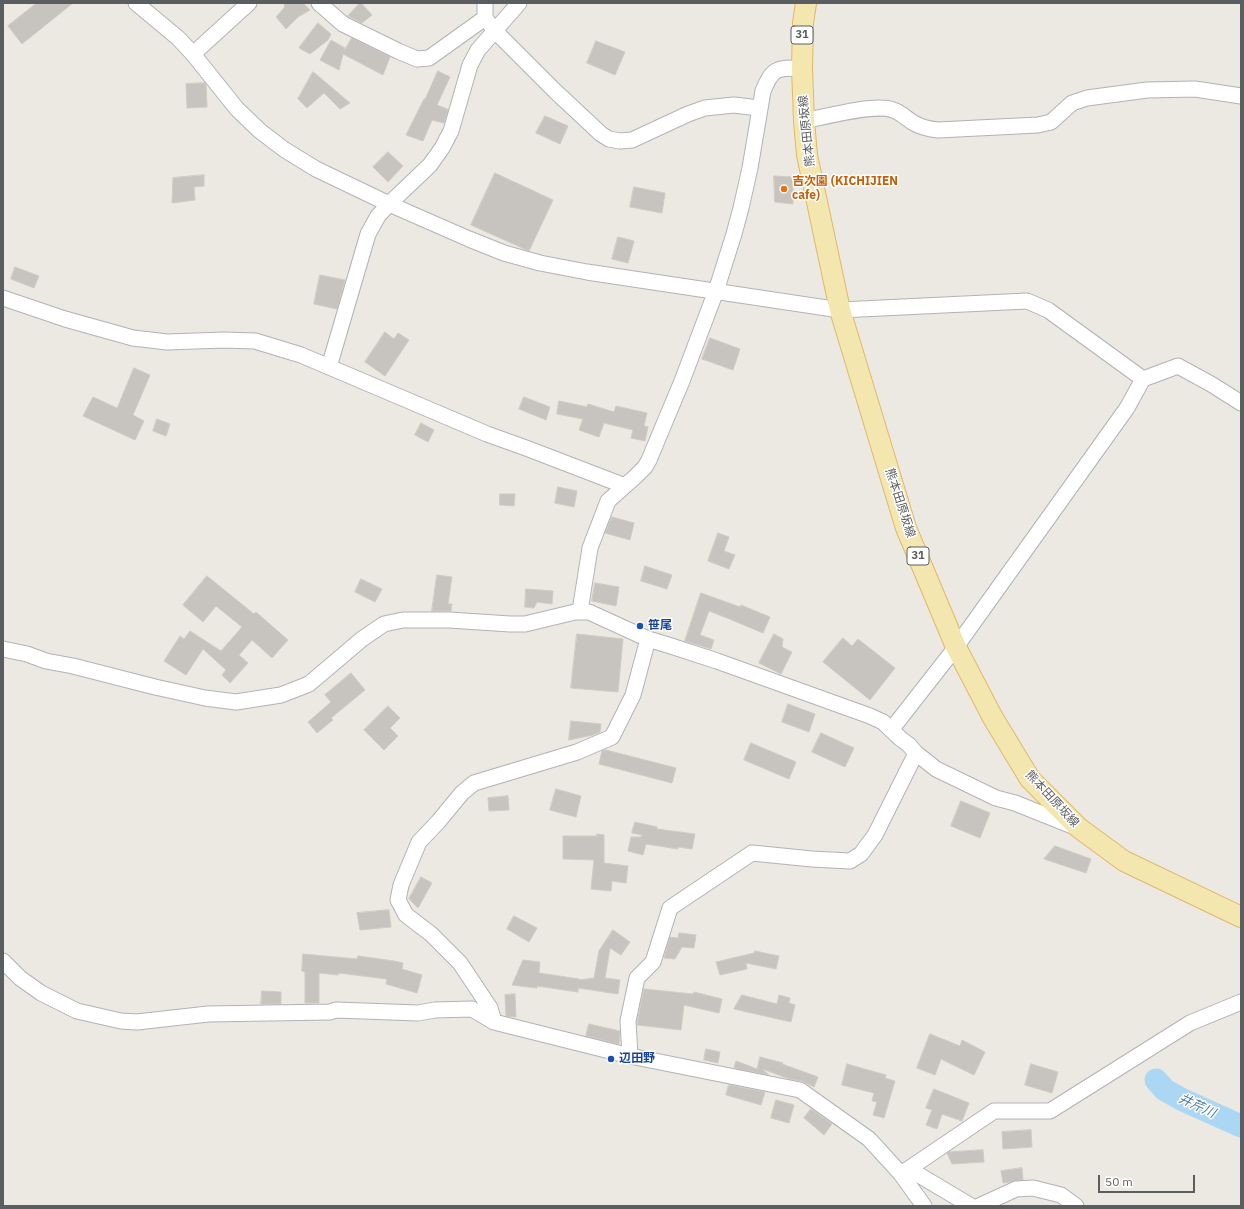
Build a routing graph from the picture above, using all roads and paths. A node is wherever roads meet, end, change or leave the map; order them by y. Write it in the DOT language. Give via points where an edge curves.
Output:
graph roads {
  1 [pos="136,3"];
  2 [pos="249,3"];
  3 [pos="254,3"];
  4 [pos="259,3"];
  5 [pos="319,3"];
  6 [pos="519,3"];
  7 [pos="806,3"];
  8 [pos="485,10"];
  9 [pos="495,31"];
  10 [pos="193,54"];
  11 [pos="802,68"];
  12 [pos="1241,96"];
  13 [pos="759,108"];
  14 [pos="804,122"];
  15 [pos="389,204"];
  16 [pos="716,291"];
  17 [pos="3,298"];
  18 [pos="840,310"];
  19 [pos="329,367"];
  20 [pos="1143,379"];
  21 [pos="1241,403"];
  22 [pos="625,486"];
  23 [pos="580,612"];
  24 [pos="648,639"];
  25 [pos="956,648"];
  26 [pos="3,649"];
  27 [pos="891,730"];
  28 [pos="916,754"];
  29 [pos="1079,828"];
  30 [pos="1241,917"];
  31 [pos="3,961"];
  32 [pos="1241,1002"];
  33 [pos="494,1022"];
  34 [pos="630,1056"];
  35 [pos="905,1172"];
  36 [pos="924,1206"];
  37 [pos="971,1206"];
  38 [pos="980,1206"];
  39 [pos="1076,1206"];
  1 -- 10 [label="street"];
  2 -- 10 [label="street"];
  3 -- 4 [label="street"];
  5 -- 8 [label="street" via="343,24 417,59 429,58"];
  6 -- 9 [label="street"];
  7 -- 11 [label="main road, 熊本田原坂線 / 31" via="802,24"];
  8 -- 9 [label="street"];
  9 -- 13 [label="street" via="600,134 609,139 632,140 705,108 734,105"];
  9 -- 15 [label="street" via="478,50 470,65 451,131 442,148 430,165"];
  10 -- 15 [label="street" via="237,109 260,131 316,169"];
  11 -- 13 [label="street" via="779,69 773,72 763,91"];
  11 -- 14 [label="main road, 熊本田原坂線 / 31"];
  12 -- 14 [label="street" via="1196,89 1148,90 1094,97 1072,103 1051,122 1038,125 938,130 913,123 893,110 882,108 854,110"];
  13 -- 16 [label="street" via="741,208"];
  14 -- 18 [label="main road, 熊本田原坂線 / 31" via="807,155"];
  15 -- 16 [label="street" via="469,240 540,263"];
  15 -- 19 [label="street" via="378,216 368,234"];
  16 -- 18 [label="street"];
  16 -- 22 [label="street" via="649,460"];
  17 -- 19 [label="street" via="133,338 167,342 255,342 301,355"];
  18 -- 20 [label="street" via="1027,301 1048,310"];
  18 -- 25 [label="main road, 熊本田原坂線 / 31" via="906,528"];
  19 -- 22 [label="street" via="487,434"];
  20 -- 21 [label="street" via="1178,366"];
  20 -- 25 [label="street" via="1126,408"];
  22 -- 23 [label="street" via="608,501 590,548"];
  23 -- 24 [label="street" via="588,612"];
  23 -- 26 [label="street" via="525,624 403,620 384,624 362,639 310,684 281,695 236,702 155,687"];
  24 -- 27 [label="street" via="870,716"];
  24 -- 33 [label="street" via="633,695 612,737 577,752 474,782 419,842 401,885 398,900 406,915 431,934 460,963 490,1008"];
  25 -- 27 [label="street"];
  25 -- 29 [label="main road, 熊本田原坂線 / 31" via="993,718 1030,779"];
  27 -- 28 [label="street"];
  28 -- 29 [label="street" via="936,769 996,798"];
  28 -- 34 [label="street" via="875,834 861,854 850,861 752,854 670,908 653,962 637,978 628,1021"];
  29 -- 30 [label="main road, 熊本田原坂線 / 31" via="1124,861"];
  31 -- 33 [label="street" via="20,978 41,993 77,1011 121,1021 137,1022 208,1014 336,1010 418,1013 472,1009"];
  32 -- 35 [label="street" via="1190,1023 1050,1111 994,1111"];
  33 -- 34 [label="street"];
  34 -- 35 [label="street" via="800,1090 869,1139"];
  35 -- 36 [label="street"];
  35 -- 37 [label="street"];
  38 -- 39 [label="street" via="1016,1189 1033,1188 1061,1195"];
}
